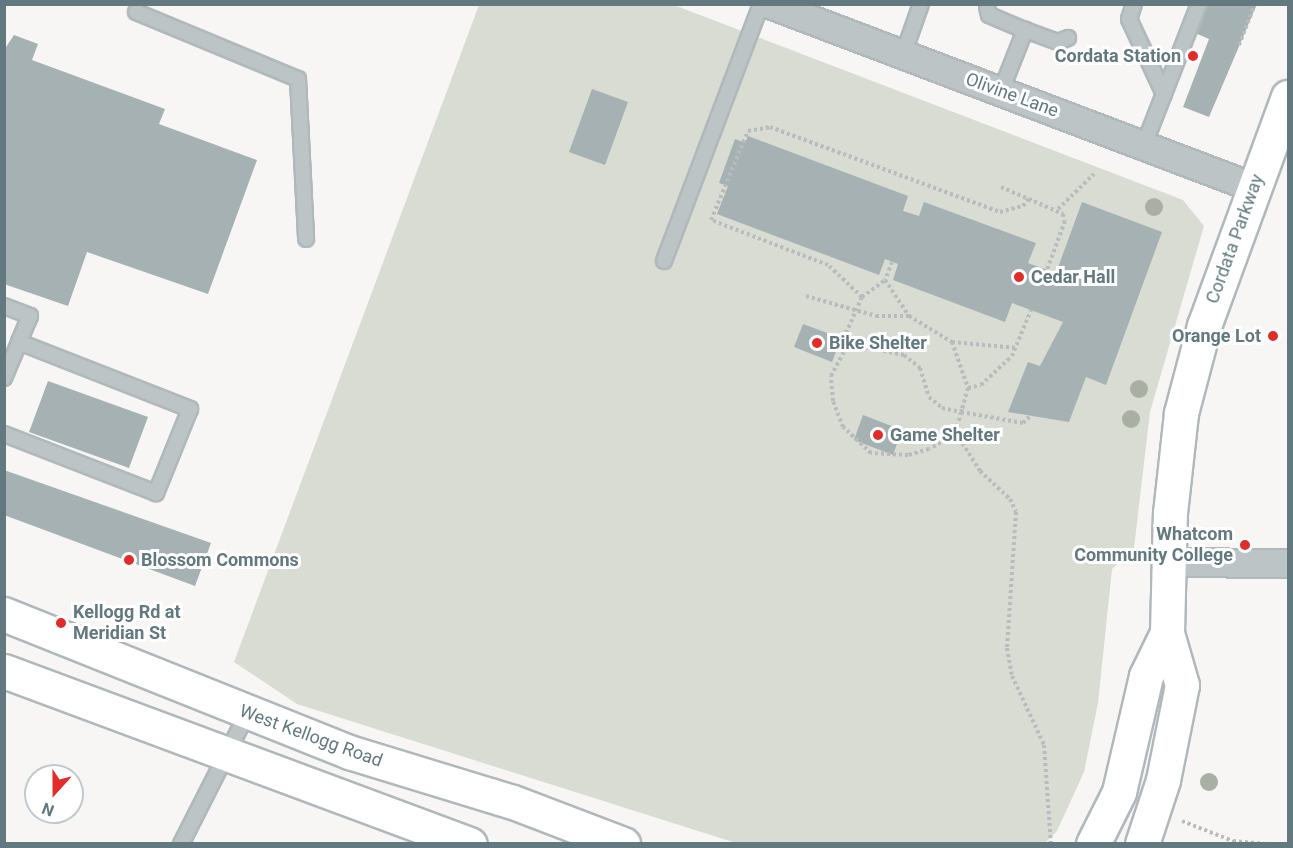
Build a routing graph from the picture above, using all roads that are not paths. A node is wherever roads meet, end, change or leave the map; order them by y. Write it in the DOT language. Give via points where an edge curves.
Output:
graph roads {
  1 [pos="761,4"];
  2 [pos="770,4"];
  3 [pos="921,4"];
  4 [pos="1134,4"];
  5 [pos="1199,4"];
  6 [pos="987,7"];
  7 [pos="136,12"];
  8 [pos="1025,30"];
  9 [pos="1068,38"];
  10 [pos="903,55"];
  11 [pos="1001,91"];
  12 [pos="1164,94"];
  13 [pos="1288,98"];
  14 [pos="1144,145"];
  15 [pos="1253,187"];
  16 [pos="306,239"];
  17 [pos="664,261"];
  18 [pos="4,306"];
  19 [pos="20,342"];
  20 [pos="4,378"];
  21 [pos="4,434"];
  22 [pos="1169,562"];
  23 [pos="1288,563"];
  24 [pos="4,614"];
  25 [pos="1167,633"];
  26 [pos="4,671"];
  27 [pos="246,714"];
  28 [pos="230,753"];
  29 [pos="181,843"];
  30 [pos="470,843"];
  31 [pos="623,843"];
  32 [pos="1094,843"];
  33 [pos="1142,843"];
  1 -- 17 [label="lane"];
  2 -- 10 [label="street, Olivine Lane"];
  3 -- 10 [label="lane"];
  4 -- 12 [label="lane" via="1129,19"];
  5 -- 12 [label="lane"];
  6 -- 8 [label="lane" via="989,15"];
  7 -- 16 [label="lane" via="298,79"];
  8 -- 9 [label="lane" via="1058,42"];
  8 -- 11 [label="lane"];
  10 -- 11 [label="street, Olivine Lane"];
  11 -- 14 [label="street, Olivine Lane"];
  12 -- 14 [label="lane"];
  13 -- 15 [label="street, Cordata Parkway"];
  14 -- 15 [label="street, Olivine Lane"];
  15 -- 22 [label="street, Cordata Parkway" via="1204,326 1181,413"];
  18 -- 19 [label="lane" via="30,316"];
  19 -- 20 [label="lane"];
  19 -- 21 [label="lane" via="190,410 156,493"];
  22 -- 23 [label="street"];
  22 -- 25 [label="street, Cordata Parkway"];
  24 -- 27 [label="street, West Kellogg Road"];
  25 -- 32 [label="street, Cordata Parkway" via="1146,676 1119,792"];
  25 -- 33 [label="street, Cordata Parkway" via="1182,685 1163,780"];
  26 -- 28 [label="street"];
  27 -- 28 [label="lane"];
  27 -- 31 [label="street, West Kellogg Road"];
  28 -- 29 [label="lane"];
  28 -- 30 [label="street"];
}
